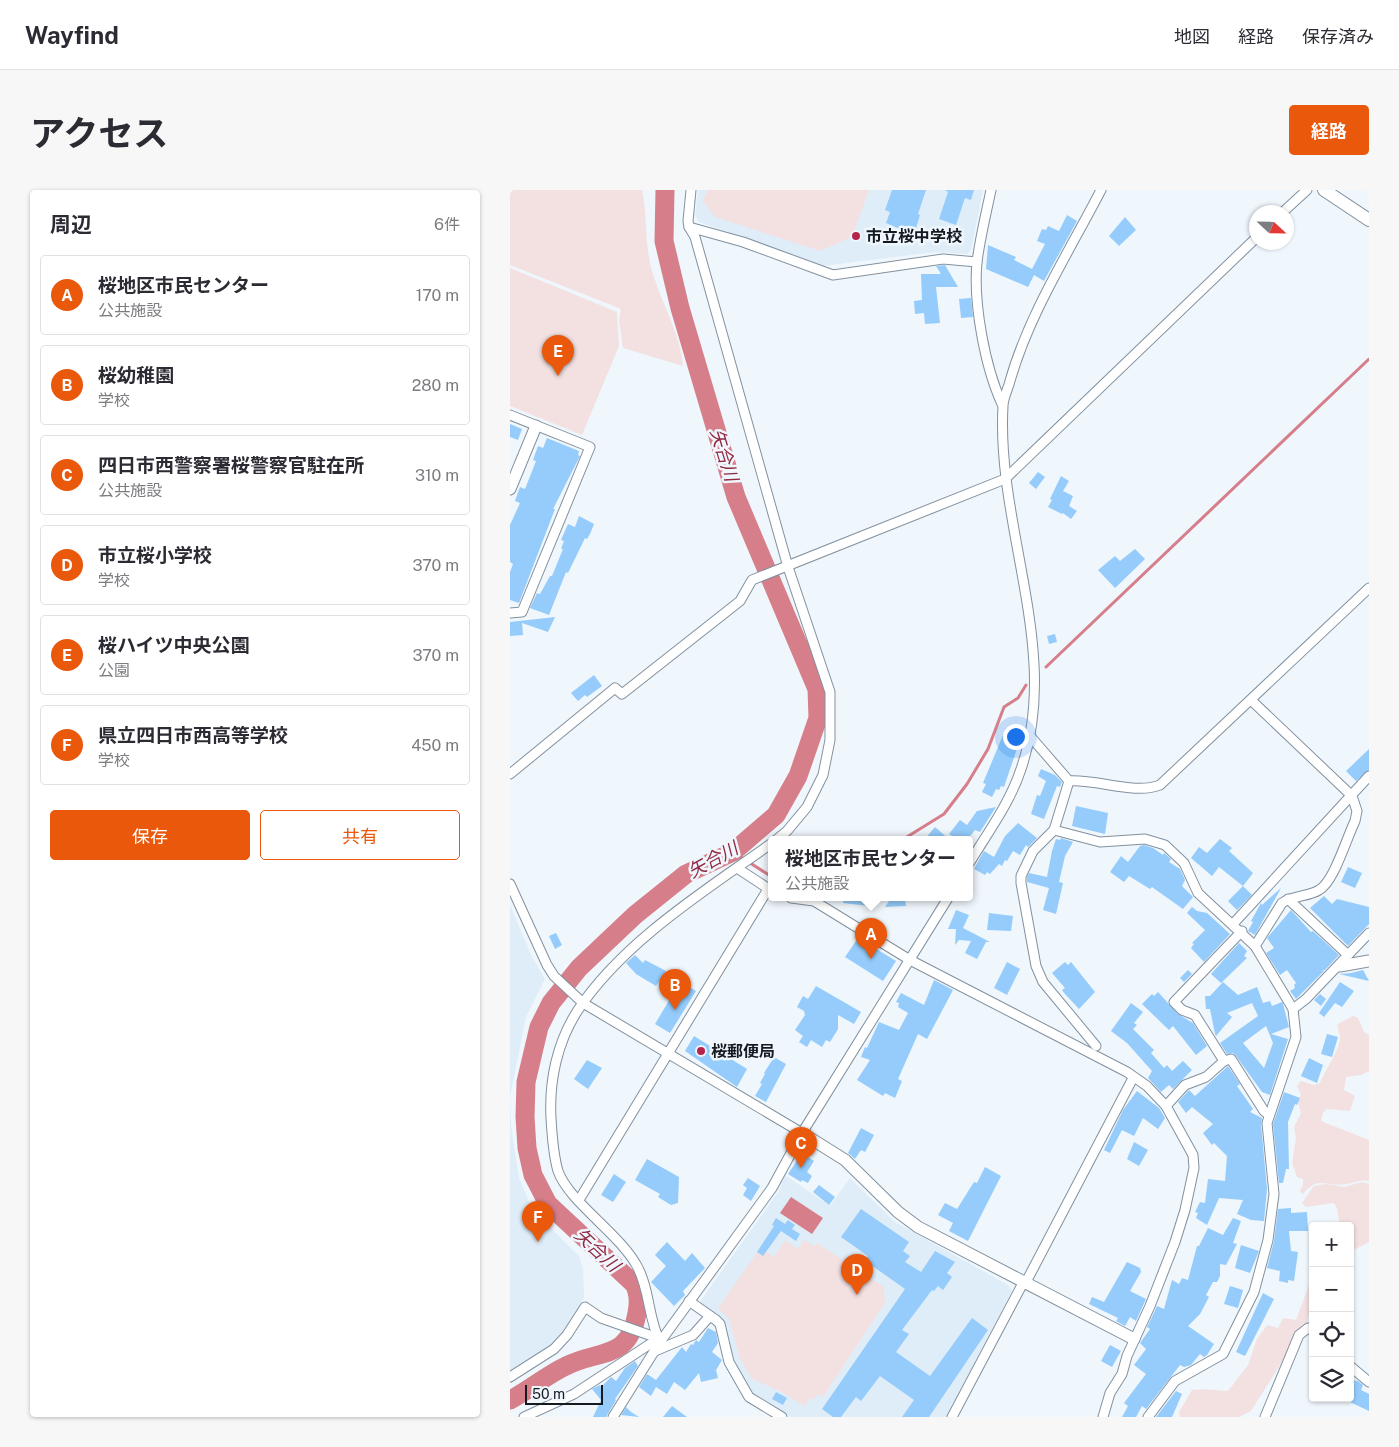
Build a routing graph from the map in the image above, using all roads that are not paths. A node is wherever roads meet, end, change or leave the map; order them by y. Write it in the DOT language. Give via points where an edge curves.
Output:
graph roads {
  1 [pos="691,190"];
  2 [pos="991,190"];
  3 [pos="1101,190"];
  4 [pos="1307,190"];
  5 [pos="1333,192"];
  6 [pos="1291,205"];
  7 [pos="1369,220"];
  8 [pos="688,227"];
  9 [pos="1249,245"];
  10 [pos="977,262"];
  11 [pos="1002,404"];
  12 [pos="510,416"];
  13 [pos="536,426"];
  14 [pos="1005,479"];
  15 [pos="510,489"];
  16 [pos="785,568"];
  17 [pos="1369,588"];
  18 [pos="510,613"];
  19 [pos="1251,700"];
  20 [pos="1030,736"];
  21 [pos="510,774"];
  22 [pos="1369,776"];
  23 [pos="1069,782"];
  24 [pos="1352,796"];
  25 [pos="1054,830"];
  26 [pos="780,836"];
  27 [pos="768,846"];
  28 [pos="973,857"];
  29 [pos="739,867"];
  30 [pos="510,884"];
  31 [pos="768,889"];
  32 [pos="768,893"];
  33 [pos="1288,899"];
  34 [pos="814,901"];
  35 [pos="946,901"];
  36 [pos="1233,924"];
  37 [pos="1242,931"];
  38 [pos="1369,933"];
  39 [pos="1255,946"];
  40 [pos="1348,955"];
  41 [pos="910,960"];
  42 [pos="1369,961"];
  43 [pos="1340,966"];
  44 [pos="584,1003"];
  45 [pos="1293,1009"];
  46 [pos="1096,1046"];
  47 [pos="667,1054"];
  48 [pos="1224,1061"];
  49 [pos="1133,1078"];
  50 [pos="1166,1106"];
  51 [pos="1270,1115"];
  52 [pos="802,1133"];
  53 [pos="579,1200"];
  54 [pos="1024,1283"];
  55 [pos="688,1301"];
  56 [pos="710,1316"];
  57 [pos="1309,1329"];
  58 [pos="1134,1339"];
  59 [pos="660,1342"];
  60 [pos="654,1351"];
  61 [pos="1354,1369"];
  62 [pos="510,1377"];
  63 [pos="1369,1382"];
  64 [pos="524,1417"];
  65 [pos="613,1417"];
  66 [pos="782,1417"];
  67 [pos="952,1417"];
  68 [pos="1103,1417"];
  69 [pos="1148,1417"];
  70 [pos="1265,1417"];
  1 -- 8 [label="street"];
  2 -- 10 [label="street"];
  3 -- 11 [label="street" via="1022,341"];
  4 -- 6 [label="street"];
  5 -- 7 [label="main road"];
  8 -- 10 [label="street" via="743,242 833,275 943,259"];
  8 -- 16 [label="street" via="695,237"];
  9 -- 14 [label="street"];
  10 -- 11 [label="street" via="980,319"];
  11 -- 14 [label="street"];
  12 -- 13 [label="street"];
  13 -- 15 [label="street"];
  13 -- 18 [label="street" via="590,447 522,612"];
  14 -- 16 [label="street"];
  14 -- 20 [label="street" via="1034,653 1035,685"];
  16 -- 21 [label="street" via="752,580 740,601 622,694 616,688"];
  16 -- 26 [label="street" via="830,692 831,726 828,757 815,793 798,819"];
  17 -- 19 [label="street"];
  19 -- 23 [label="street" via="1160,785 1142,788 1081,780"];
  19 -- 24 [label="street"];
  20 -- 23 [label="street"];
  20 -- 28 [label="street" via="1014,788"];
  22 -- 24 [label="street"];
  23 -- 25 [label="street"];
  24 -- 33 [label="street" via="1357,811 1326,886 1314,893"];
  24 -- 36 [label="street"];
  25 -- 36 [label="street" via="1100,842 1138,839 1158,842 1179,856 1198,893"];
  25 -- 46 [label="street" via="1033,851 1021,876 1036,966 1042,982"];
  27 -- 29 [label="street"];
  29 -- 31 [label="street"];
  29 -- 44 [label="street" via="635,947"];
  30 -- 44 [label="street" via="554,976"];
  32 -- 47 [label="street"];
  33 -- 39 [label="street" via="1279,906"];
  33 -- 40 [label="street"];
  34 -- 41 [label="street"];
  35 -- 41 [label="street"];
  36 -- 37 [label="street"];
  37 -- 39 [label="street"];
  37 -- 48 [label="street" via="1174,1002 1182,1010 1195,1015"];
  38 -- 40 [label="street"];
  39 -- 45 [label="street"];
  40 -- 43 [label="street"];
  41 -- 49 [label="street"];
  41 -- 52 [label="street"];
  42 -- 43 [label="street"];
  43 -- 45 [label="street"];
  44 -- 47 [label="street"];
  44 -- 53 [label="street" via="560,1052 550,1099 558,1170 566,1187"];
  45 -- 51 [label="street" via="1296,1037"];
  47 -- 52 [label="street"];
  47 -- 53 [label="street"];
  48 -- 50 [label="street" via="1206,1077 1185,1084"];
  48 -- 51 [label="street" via="1231,1058"];
  49 -- 50 [label="street" via="1147,1086"];
  49 -- 54 [label="street"];
  50 -- 58 [label="street" via="1193,1155 1194,1168 1175,1242"];
  51 -- 69 [label="street" via="1267,1123 1274,1194 1272,1218 1254,1292 1224,1354 1175,1381"];
  52 -- 54 [label="street" via="845,1160 918,1227"];
  52 -- 55 [label="street" via="772,1188"];
  53 -- 59 [label="street" via="620,1241 637,1266 648,1291 654,1331"];
  54 -- 58 [label="street"];
  54 -- 67 [label="street"];
  55 -- 56 [label="street"];
  55 -- 59 [label="street"];
  56 -- 60 [label="street" via="693,1335"];
  56 -- 66 [label="street" via="720,1324 729,1362 749,1396"];
  57 -- 70 [label="street" via="1299,1335"];
  58 -- 68 [label="street"];
  59 -- 60 [label="street"];
  59 -- 62 [label="street" via="652,1336 601,1318 585,1306 554,1349"];
  59 -- 64 [label="street" via="644,1348 567,1397"];
  60 -- 65 [label="street"];
  61 -- 63 [label="street"];
}
